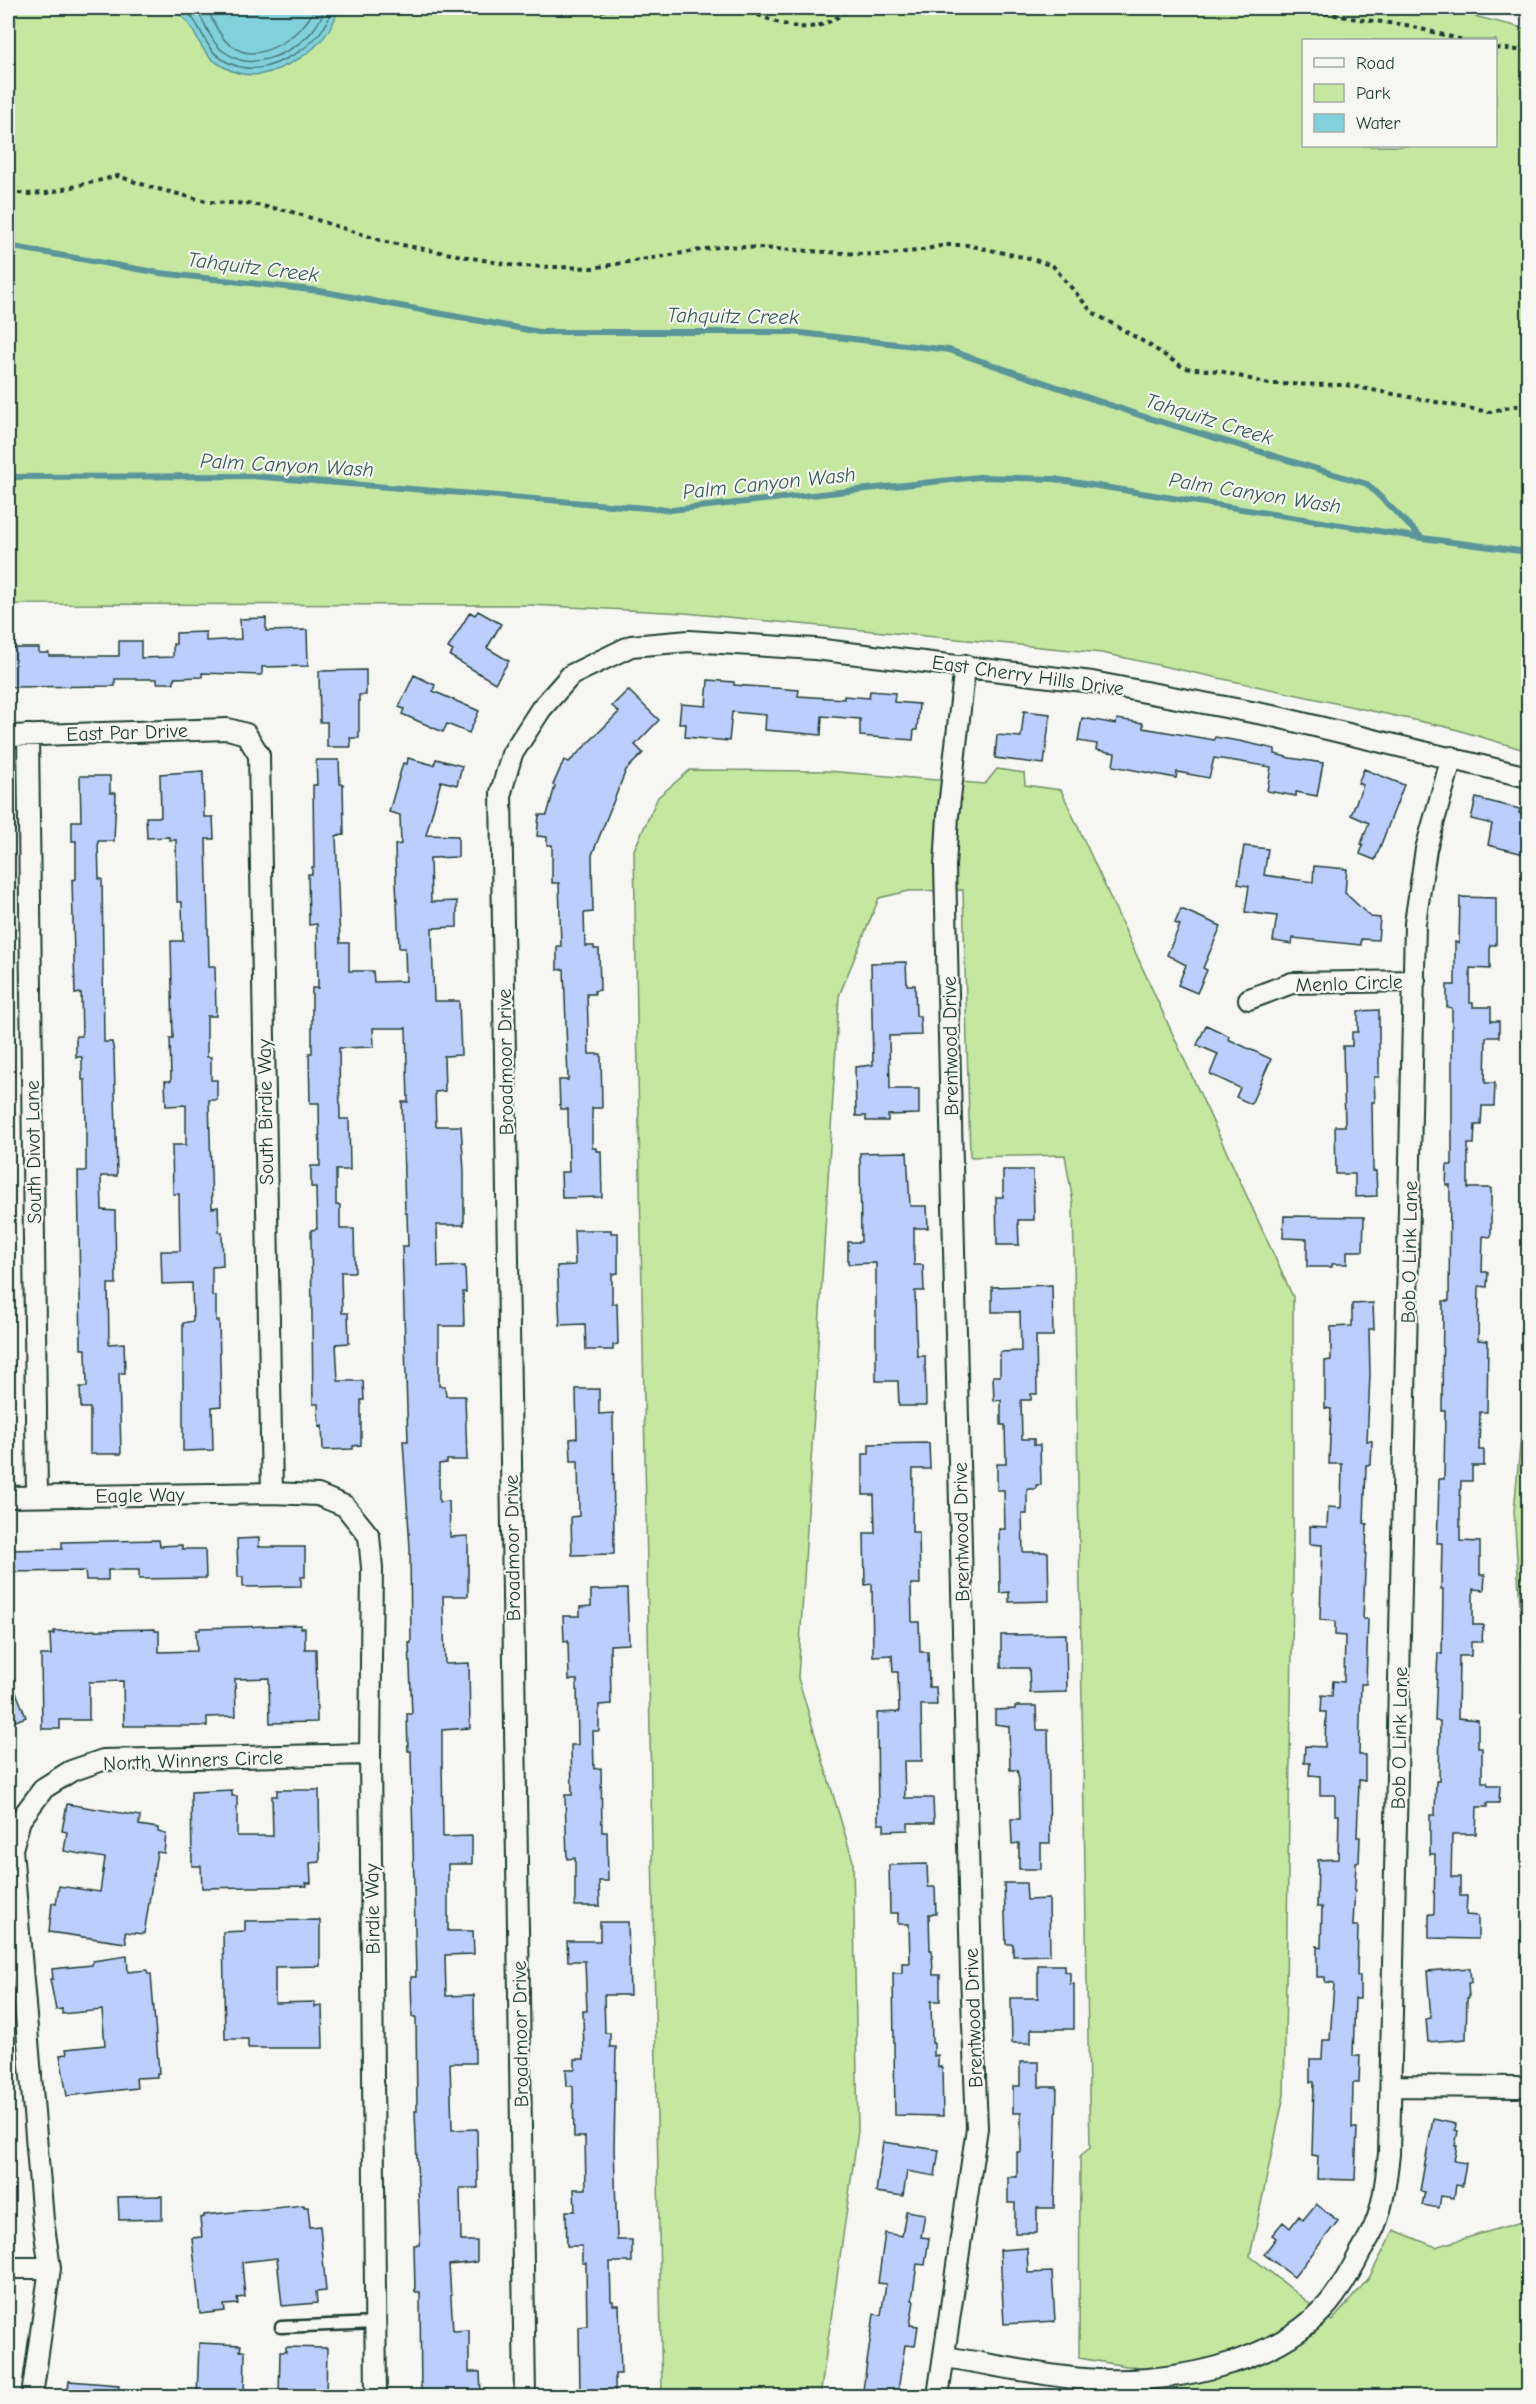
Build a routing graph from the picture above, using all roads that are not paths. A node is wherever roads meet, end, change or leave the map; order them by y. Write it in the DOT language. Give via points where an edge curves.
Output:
graph roads {
  1 [pos="965,665"];
  2 [pos="541,709"];
  3 [pos="246,734"];
  4 [pos="28,735"];
  5 [pos="8,736"];
  6 [pos="1452,757"];
  7 [pos="1528,777"];
  8 [pos="1415,981"];
  9 [pos="1249,999"];
  10 [pos="272,1493"];
  11 [pos="37,1496"];
  12 [pos="8,1497"];
  13 [pos="370,1754"];
  14 [pos="1391,2086"];
  15 [pos="1518,2087"];
  16 [pos="8,2268"];
  17 [pos="50,2268"];
  18 [pos="376,2323"];
  19 [pos="281,2326"];
  20 [pos="945,2357"];
  21 [pos="32,2397"];
  22 [pos="376,2397"];
  23 [pos="525,2397"];
  24 [pos="938,2397"];
  1 -- 2 [label="street, East Cherry Hills Drive" via="689,641 630,646 572,675"];
  1 -- 6 [label="street, East Cherry Hills Drive" via="1092,682 1273,716"];
  1 -- 20 [label="street, Brentwood Drive" via="945,866 977,2128"];
  2 -- 23 [label="street, Broadmoor Drive" via="512,754 501,792"];
  3 -- 4 [label="street, East Par Drive" via="228,729"];
  3 -- 10 [label="street, South Birdie Way" via="259,754"];
  4 -- 5 [label="street, East Par Drive"];
  4 -- 11 [label="street, South Divot Lane"];
  6 -- 7 [label="street, East Cherry Hills Drive"];
  6 -- 8 [label="street, Bob O Link Lane" via="1426,849 1415,923"];
  8 -- 9 [label="street, Menlo Circle" via="1292,983"];
  8 -- 14 [label="street, Bob O Link Lane"];
  10 -- 11 [label="street, Eagle Way"];
  10 -- 13 [label="street, Birdie Way" via="318,1495 345,1506 369,1536"];
  11 -- 12 [label="street, Eagle Way"];
  13 -- 17 [label="street, North Winners Circle" via="103,1760 71,1771 44,1788 20,1820 12,1850"];
  13 -- 18 [label="street, Birdie Way"];
  14 -- 15 [label="street"];
  14 -- 20 [label="street, Bob O Link Lane" via="1385,2190 1375,2226 1341,2287 1304,2326 1269,2347 1228,2364 1190,2375 1145,2380 1084,2379"];
  16 -- 17 [label="street"];
  17 -- 21 [label="street, North Winners Circle"];
  18 -- 19 [label="lane"];
  18 -- 22 [label="street, Birdie Way"];
  20 -- 24 [label="street, Brentwood Drive"];
}
